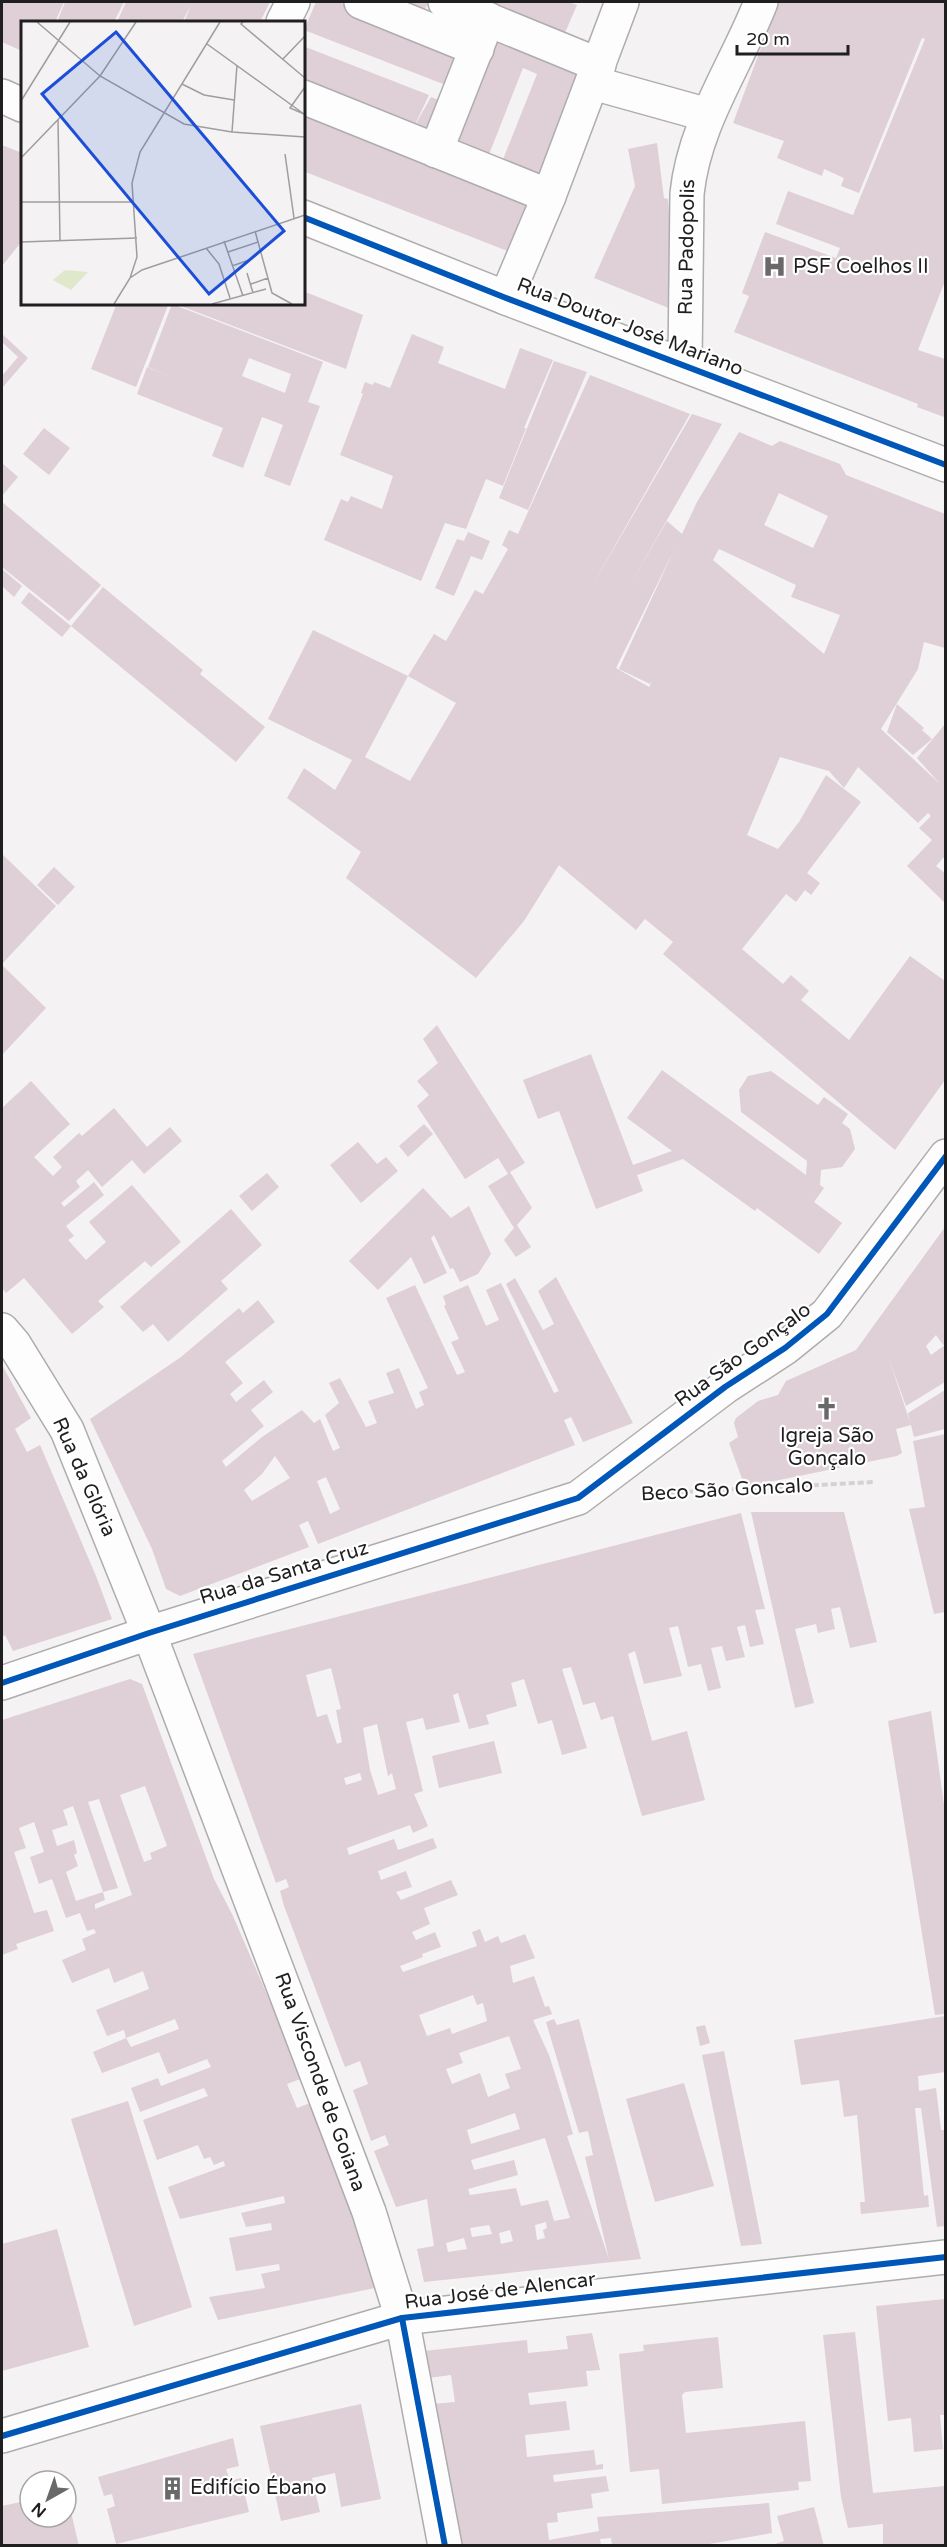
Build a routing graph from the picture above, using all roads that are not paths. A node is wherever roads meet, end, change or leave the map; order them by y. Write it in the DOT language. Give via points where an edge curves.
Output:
graph roads {
  1 [pos="293,2"];
  2 [pos="361,2"];
  3 [pos="445,2"];
  4 [pos="622,2"];
  5 [pos="753,4"];
  6 [pos="430,15"];
  7 [pos="284,21"];
  8 [pos="483,34"];
  9 [pos="596,74"];
  10 [pos="2,96"];
  11 [pos="304,97"];
  12 [pos="21,105"];
  13 [pos="708,115"];
  14 [pos="436,151"];
  15 [pos="549,196"];
  16 [pos="304,217"];
  17 [pos="506,298"];
  18 [pos="685,364"];
  19 [pos="945,465"];
  20 [pos="944,1162"];
  21 [pos="2,1330"];
  22 [pos="578,1498"];
  23 [pos="149,1633"];
  24 [pos="2,1683"];
  25 [pos="945,2257"];
  26 [pos="402,2318"];
  27 [pos="2,2436"];
  28 [pos="445,2546"];
  1 -- 7 [label="street"];
  2 -- 6 [label="street"];
  3 -- 8 [label="street"];
  4 -- 9 [label="street"];
  5 -- 13 [label="street, Rua Padopolis"];
  6 -- 8 [label="street"];
  8 -- 9 [label="street"];
  8 -- 14 [label="street"];
  9 -- 13 [label="street"];
  9 -- 15 [label="street"];
  10 -- 12 [label="street"];
  11 -- 14 [label="street"];
  13 -- 18 [label="street, Rua Padopolis" via="689,166"];
  14 -- 15 [label="street"];
  15 -- 17 [label="street"];
  16 -- 17 [label="street, Rua Doutor José Mariano"];
  17 -- 18 [label="street, Rua Doutor José Mariano"];
  18 -- 19 [label="street, Rua Doutor José Mariano"];
  20 -- 22 [label="street, Rua São Gonçalo" via="827,1314"];
  21 -- 23 [label="street, Rua da Glória" via="67,1430"];
  22 -- 23 [label="street, Rua da Santa Cruz"];
  23 -- 24 [label="street, Rua da Santa Cruz"];
  23 -- 26 [label="street, Rua Visconde de Goiana" via="369,2212"];
  25 -- 26 [label="street, Rua José de Alencar"];
  26 -- 27 [label="street, Rua José de Alencar"];
  26 -- 28 [label="street, Rua Visconde de Goiana"];
}
